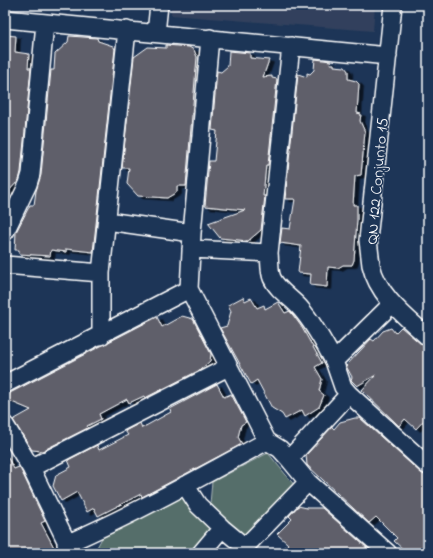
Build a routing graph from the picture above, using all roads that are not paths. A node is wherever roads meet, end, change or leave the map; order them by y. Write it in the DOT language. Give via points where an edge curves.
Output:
graph roads {
  1 [pos="159,5"];
  2 [pos="393,5"];
  3 [pos="5,18"];
  4 [pos="45,23"];
  5 [pos="127,30"];
  6 [pos="156,33"];
  7 [pos="210,38"];
  8 [pos="291,46"];
  9 [pos="388,56"];
  10 [pos="11,206"];
  11 [pos="107,221"];
  12 [pos="5,232"];
  13 [pos="191,241"];
  14 [pos="269,253"];
  15 [pos="5,265"];
  16 [pos="101,273"];
  17 [pos="189,289"];
  18 [pos="392,304"];
  19 [pos="101,336"];
  20 [pos="428,337"];
  21 [pos="334,361"];
  22 [pos="228,367"];
  23 [pos="5,384"];
  24 [pos="349,394"];
  25 [pos="5,425"];
  26 [pos="267,441"];
  27 [pos="289,459"];
  28 [pos="428,466"];
  29 [pos="31,468"];
  30 [pos="308,482"];
  31 [pos="185,485"];
  32 [pos="222,528"];
  33 [pos="69,548"];
  34 [pos="248,550"];
  35 [pos="201,553"];
  36 [pos="388,553"];
  1 -- 6 [label="street"];
  2 -- 9 [label="street, QN 122 Conjunto 15"];
  3 -- 4 [label="street"];
  4 -- 5 [label="street"];
  4 -- 10 [label="street" via="31,174 28,184"];
  5 -- 6 [label="street"];
  5 -- 11 [label="street"];
  6 -- 7 [label="street"];
  7 -- 8 [label="street"];
  7 -- 13 [label="street"];
  8 -- 9 [label="street"];
  8 -- 14 [label="street"];
  9 -- 18 [label="street, QN 122 Conjunto 15" via="368,240 372,266 380,286"];
  10 -- 12 [label="street"];
  11 -- 13 [label="street"];
  11 -- 16 [label="street"];
  13 -- 14 [label="street"];
  13 -- 17 [label="street"];
  14 -- 21 [label="street" via="272,277 310,320"];
  15 -- 16 [label="street"];
  16 -- 19 [label="street"];
  17 -- 19 [label="street"];
  17 -- 22 [label="street"];
  18 -- 20 [label="street, QN 122 Conjunto 15"];
  18 -- 21 [label="street"];
  19 -- 23 [label="street"];
  21 -- 24 [label="street" via="343,387"];
  22 -- 26 [label="street"];
  22 -- 29 [label="street"];
  24 -- 27 [label="street"];
  24 -- 28 [label="street"];
  25 -- 29 [label="street"];
  26 -- 27 [label="street" via="280,449"];
  26 -- 31 [label="street"];
  27 -- 30 [label="street"];
  29 -- 33 [label="street"];
  30 -- 34 [label="street"];
  30 -- 36 [label="street"];
  31 -- 32 [label="street" via="198,506"];
  31 -- 33 [label="street" via="96,531"];
  32 -- 34 [label="street"];
  32 -- 35 [label="street"];
}
